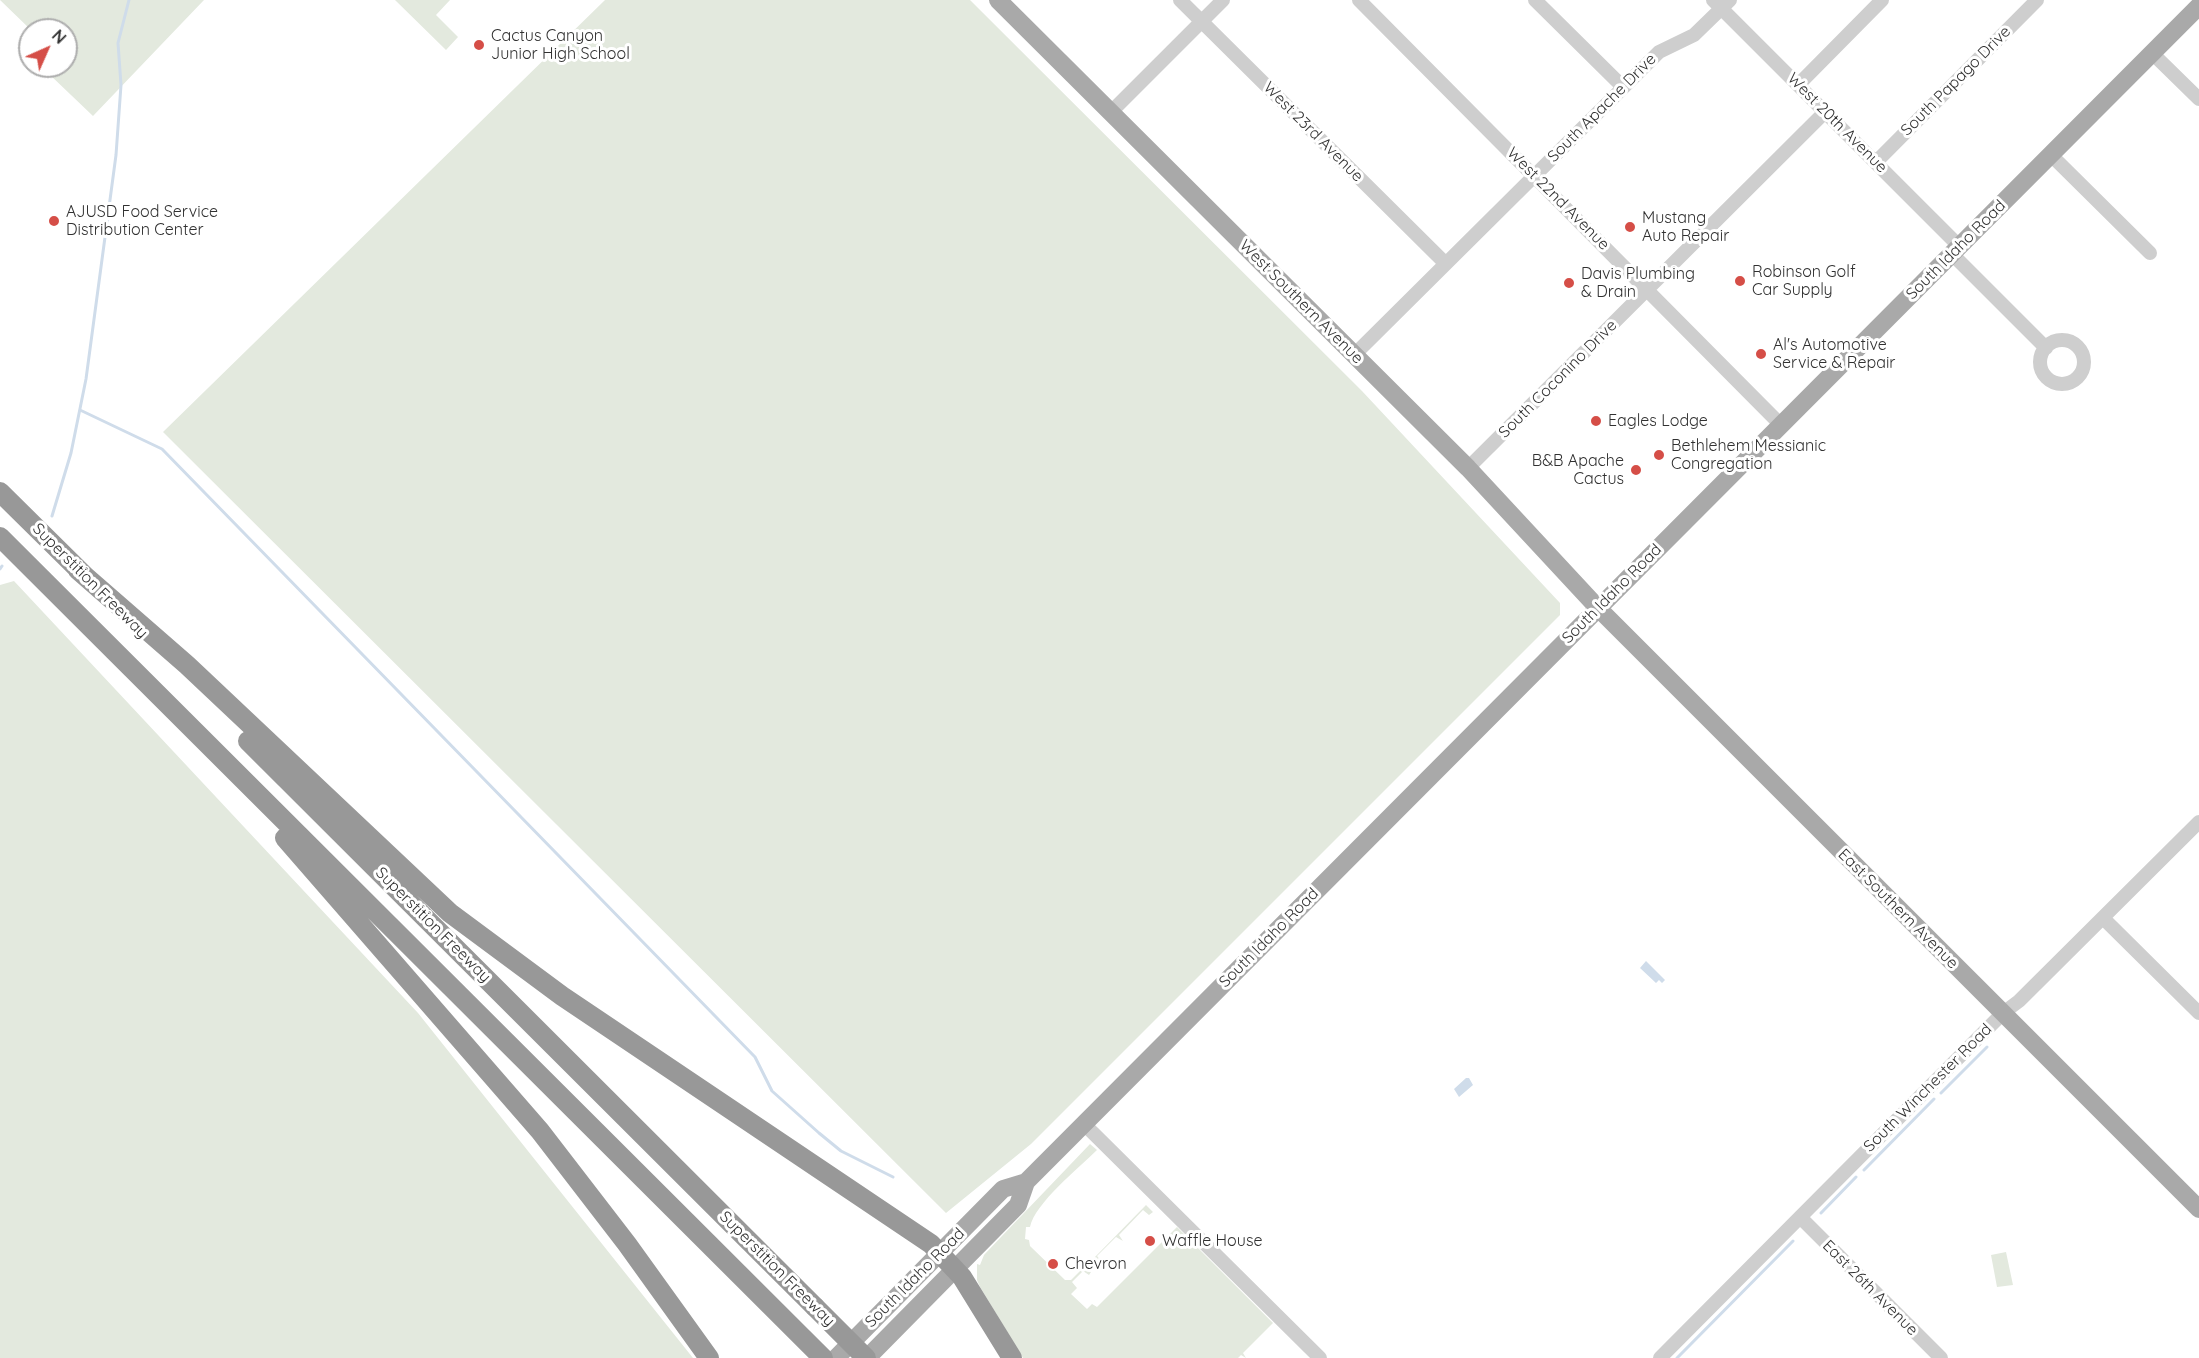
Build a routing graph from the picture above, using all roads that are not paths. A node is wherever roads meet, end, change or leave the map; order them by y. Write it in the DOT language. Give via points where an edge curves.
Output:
graph roads {
  1 [pos="998,0"];
  2 [pos="1180,0"];
  3 [pos="1223,0"];
  4 [pos="1359,0"];
  5 [pos="1535,0"];
  6 [pos="1882,0"];
  7 [pos="2037,0"];
  8 [pos="1722,3"];
  9 [pos="2199,6"];
  10 [pos="1202,21"];
  11 [pos="2152,53"];
  12 [pos="1798,85"];
  13 [pos="1623,87"];
  14 [pos="2199,99"];
  15 [pos="1111,112"];
  16 [pos="1825,112"];
  17 [pos="2051,155"];
  18 [pos="1876,162"];
  19 [pos="1534,175"];
  20 [pos="1956,251"];
  21 [pos="2150,253"];
  22 [pos="1445,263"];
  23 [pos="1648,289"];
  24 [pos="2046,348"];
  25 [pos="1354,355"];
  26 [pos="1781,425"];
  27 [pos="1468,468"];
  28 [pos="0,492"];
  29 [pos="1,538"];
  30 [pos="78,570"];
  31 [pos="1598,608"];
  32 [pos="194,731"];
  33 [pos="2197,828"];
  34 [pos="2103,918"];
  35 [pos="2003,1013"];
  36 [pos="2199,1013"];
  37 [pos="1084,1124"];
  38 [pos="1026,1182"];
  39 [pos="2199,1209"];
  40 [pos="1800,1217"];
  41 [pos="941,1252"];
  42 [pos="956,1269"];
  43 [pos="709,1358"];
  44 [pos="823,1358"];
  45 [pos="836,1358"];
  46 [pos="866,1358"];
  47 [pos="1012,1358"];
  48 [pos="1320,1358"];
  49 [pos="1660,1358"];
  50 [pos="1941,1358"];
  1 -- 15 [label="main road, West Southern Avenue"];
  2 -- 10 [label="street, West 23rd Avenue"];
  3 -- 10 [label="street"];
  4 -- 19 [label="street, West 22nd Avenue"];
  5 -- 13 [label="street"];
  6 -- 12 [label="street"];
  7 -- 18 [label="street, South Papago Drive"];
  8 -- 12 [label="street, West 20th Avenue"];
  8 -- 13 [label="street, South Apache Drive" via="1694,35 1659,52"];
  9 -- 11 [label="main road, South Idaho Road"];
  10 -- 15 [label="street"];
  10 -- 22 [label="street, West 23rd Avenue"];
  11 -- 14 [label="street"];
  11 -- 17 [label="main road, South Idaho Road"];
  12 -- 16 [label="street, West 20th Avenue"];
  13 -- 19 [label="street, South Apache Drive"];
  15 -- 25 [label="main road, West Southern Avenue"];
  16 -- 18 [label="street, West 20th Avenue"];
  16 -- 23 [label="street, South Coconino Drive"];
  17 -- 20 [label="main road, South Idaho Road"];
  17 -- 21 [label="street"];
  18 -- 20 [label="street, West 20th Avenue"];
  19 -- 22 [label="street, South Apache Drive"];
  19 -- 23 [label="street, West 22nd Avenue"];
  20 -- 24 [label="street, West 20th Avenue"];
  20 -- 26 [label="main road, South Idaho Road"];
  22 -- 25 [label="street, South Apache Drive"];
  23 -- 26 [label="street, West 22nd Avenue"];
  23 -- 27 [label="street, South Coconino Drive"];
  25 -- 27 [label="main road, West Southern Avenue"];
  26 -- 31 [label="main road, South Idaho Road"];
  27 -- 31 [label="main road, West Southern Avenue"];
  28 -- 30 [label="highway, Superstition Freeway"];
  29 -- 32 [label="highway, Superstition Freeway"];
  30 -- 41 [label="highway" via="187,665 460,921 562,996"];
  30 -- 46 [label="highway, Superstition Freeway, bridge"];
  31 -- 35 [label="main road, East Southern Avenue"];
  31 -- 37 [label="main road, South Idaho Road"];
  32 -- 43 [label="highway" via="540,1131"];
  32 -- 44 [label="highway, Superstition Freeway"];
  33 -- 34 [label="street, South Winchester Road"];
  34 -- 35 [label="street, South Winchester Road"];
  34 -- 36 [label="street"];
  35 -- 39 [label="main road, East Southern Avenue"];
  35 -- 40 [label="street, South Winchester Road"];
  37 -- 38 [label="main road, South Idaho Road"];
  37 -- 48 [label="street"];
  38 -- 41 [label="main road, South Idaho Road" via="1003,1189"];
  38 -- 42 [label="main road, South Idaho Road" via="1018,1205"];
  40 -- 49 [label="street, South Winchester Road"];
  40 -- 50 [label="street, East 26th Avenue"];
  41 -- 42 [label="highway"];
  41 -- 45 [label="main road, South Idaho Road"];
  42 -- 46 [label="main road, South Idaho Road"];
  42 -- 47 [label="highway"];
}
